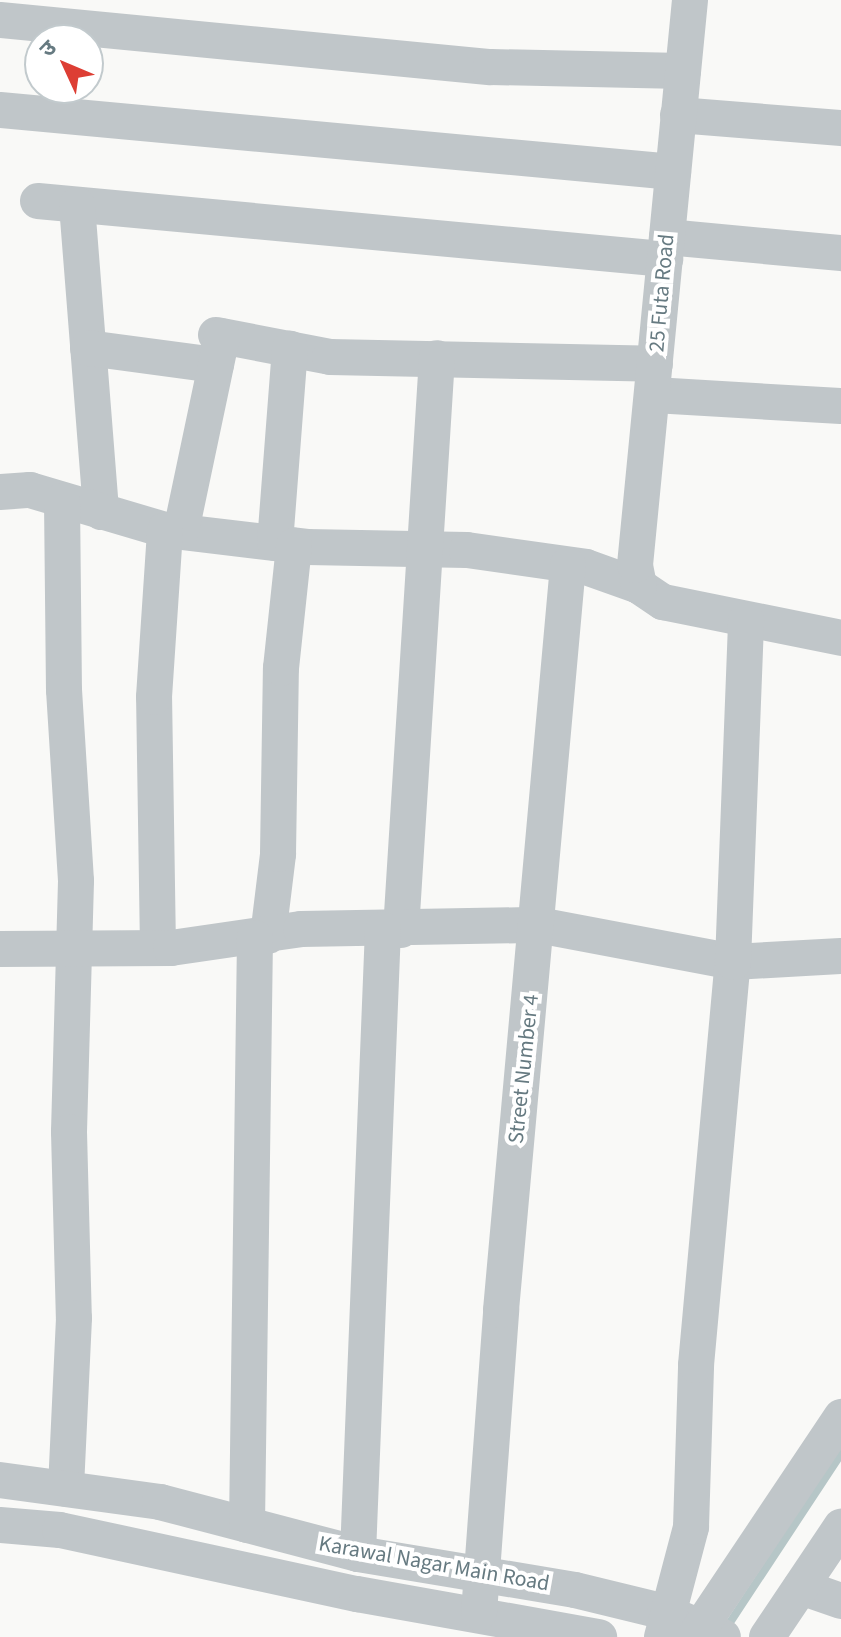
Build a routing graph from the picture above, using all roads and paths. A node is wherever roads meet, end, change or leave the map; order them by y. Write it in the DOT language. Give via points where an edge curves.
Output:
graph roads {
  1 [pos="690,0"];
  2 [pos="0,20"];
  3 [pos="683,71"];
  4 [pos="0,110"];
  5 [pos="678,115"];
  6 [pos="841,128"];
  7 [pos="673,172"];
  8 [pos="38,201"];
  9 [pos="77,205"];
  10 [pos="666,248"];
  11 [pos="841,253"];
  12 [pos="218,346"];
  13 [pos="88,348"];
  14 [pos="290,349"];
  15 [pos="437,358"];
  16 [pos="655,380"];
  17 [pos="841,406"];
  18 [pos="0,492"];
  19 [pos="62,501"];
  20 [pos="101,512"];
  21 [pos="173,530"];
  22 [pos="284,545"];
  23 [pos="425,550"];
  24 [pos="568,565"];
  25 [pos="639,586"];
  26 [pos="746,620"];
  27 [pos="841,638"];
  28 [pos="538,925"];
  29 [pos="392,930"];
  30 [pos="262,937"];
  31 [pos="158,948"];
  32 [pos="0,949"];
  33 [pos="72,950"];
  34 [pos="841,956"];
  35 [pos="733,962"];
  36 [pos="841,1417"];
  37 [pos="0,1480"];
  38 [pos="66,1489"];
  39 [pos="0,1525"];
  40 [pos="247,1525"];
  41 [pos="841,1527"];
  42 [pos="358,1554"];
  43 [pos="482,1572"];
  44 [pos="801,1587"];
  45 [pos="841,1601"];
  46 [pos="479,1613"];
  47 [pos="663,1624"];
  48 [pos="708,1633"];
  49 [pos="599,1637"];
  50 [pos="767,1637"];
  1 -- 3 [label="street, 25 Futa Road"];
  2 -- 3 [label="street" via="491,67"];
  3 -- 5 [label="street, 25 Futa Road"];
  4 -- 7 [label="street"];
  5 -- 6 [label="street"];
  5 -- 7 [label="street, 25 Futa Road"];
  7 -- 10 [label="street, 25 Futa Road"];
  8 -- 9 [label="street"];
  9 -- 10 [label="street"];
  9 -- 13 [label="street"];
  10 -- 11 [label="street"];
  10 -- 16 [label="street, 25 Futa Road"];
  12 -- 13 [label="street"];
  12 -- 14 [label="street"];
  12 -- 21 [label="street"];
  13 -- 20 [label="street"];
  14 -- 15 [label="street" via="330,357"];
  14 -- 22 [label="street"];
  15 -- 16 [label="street"];
  15 -- 23 [label="street"];
  16 -- 17 [label="street"];
  16 -- 25 [label="street, 25 Futa Road" via="635,565"];
  18 -- 19 [label="street" via="30,490"];
  19 -- 20 [label="street"];
  19 -- 33 [label="street" via="64,690 76,881"];
  20 -- 21 [label="street"];
  21 -- 22 [label="street"];
  21 -- 31 [label="street" via="154,697"];
  22 -- 23 [label="street"];
  22 -- 30 [label="street" via="278,854"];
  23 -- 24 [label="street" via="467,550"];
  23 -- 29 [label="street"];
  24 -- 25 [label="street"];
  24 -- 28 [label="street, Street Number 4"];
  25 -- 26 [label="street" via="663,602"];
  26 -- 27 [label="street"];
  26 -- 35 [label="street"];
  28 -- 29 [label="street"];
  28 -- 35 [label="street"];
  28 -- 43 [label="street, Street Number 4"];
  29 -- 30 [label="street" via="301,929"];
  29 -- 42 [label="street"];
  30 -- 31 [label="street"];
  30 -- 40 [label="street"];
  31 -- 33 [label="street"];
  32 -- 33 [label="street"];
  33 -- 38 [label="street" via="74,1318"];
  34 -- 35 [label="street"];
  35 -- 47 [label="street" via="696,1365 691,1527"];
  36 -- 48 [label="street"];
  37 -- 38 [label="street, Karawal Nagar Main Road"];
  38 -- 40 [label="street, Karawal Nagar Main Road" via="160,1502"];
  39 -- 46 [label="street, Karawal Nagar Main Road" via="60,1530 357,1594"];
  40 -- 42 [label="street, Karawal Nagar Main Road"];
  41 -- 44 [label="street"];
  42 -- 43 [label="street, Karawal Nagar Main Road"];
  43 -- 46 [label="street, Street Number 4"];
  43 -- 47 [label="street, Karawal Nagar Main Road"];
  44 -- 45 [label="street"];
  44 -- 50 [label="street"];
  46 -- 49 [label="street, Karawal Nagar Main Road"];
  47 -- 48 [label="street, Karawal Nagar Main Road"];
}
